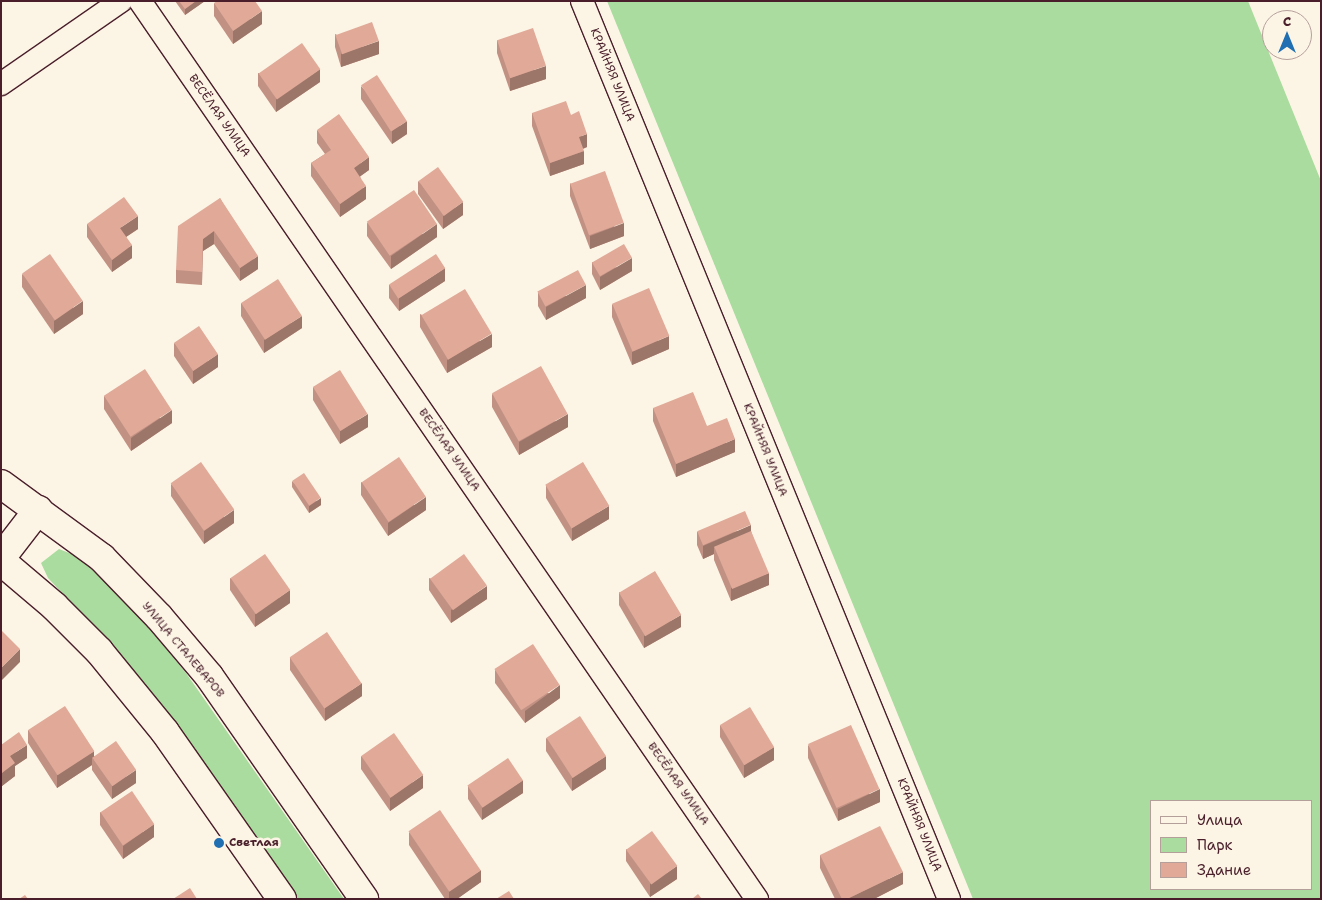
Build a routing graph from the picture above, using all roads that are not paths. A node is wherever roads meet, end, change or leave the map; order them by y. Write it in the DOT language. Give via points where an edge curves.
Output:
graph roads {
  1 [pos="121,1"];
  2 [pos="140,1"];
  3 [pos="582,1"];
  4 [pos="1,84"];
  5 [pos="1,484"];
  6 [pos="38,510"];
  7 [pos="1,559"];
  8 [pos="282,899"];
  9 [pos="364,899"];
  10 [pos="758,899"];
  11 [pos="949,899"];
  1 -- 4 [label="street"];
  2 -- 10 [label="street, ВЕСЁЛАЯ УЛИЦА"];
  3 -- 11 [label="street, КРАЙНЯЯ УЛИЦА"];
  5 -- 6 [label="main road, УЛИЦА СТАЛЕВАРОВ"];
  6 -- 7 [label="main road"];
  6 -- 9 [label="main road, УЛИЦА СТАЛЕВАРОВ" via="102,558 159,617 209,676"];
  7 -- 8 [label="main road" via="99,651 166,732"];
}
